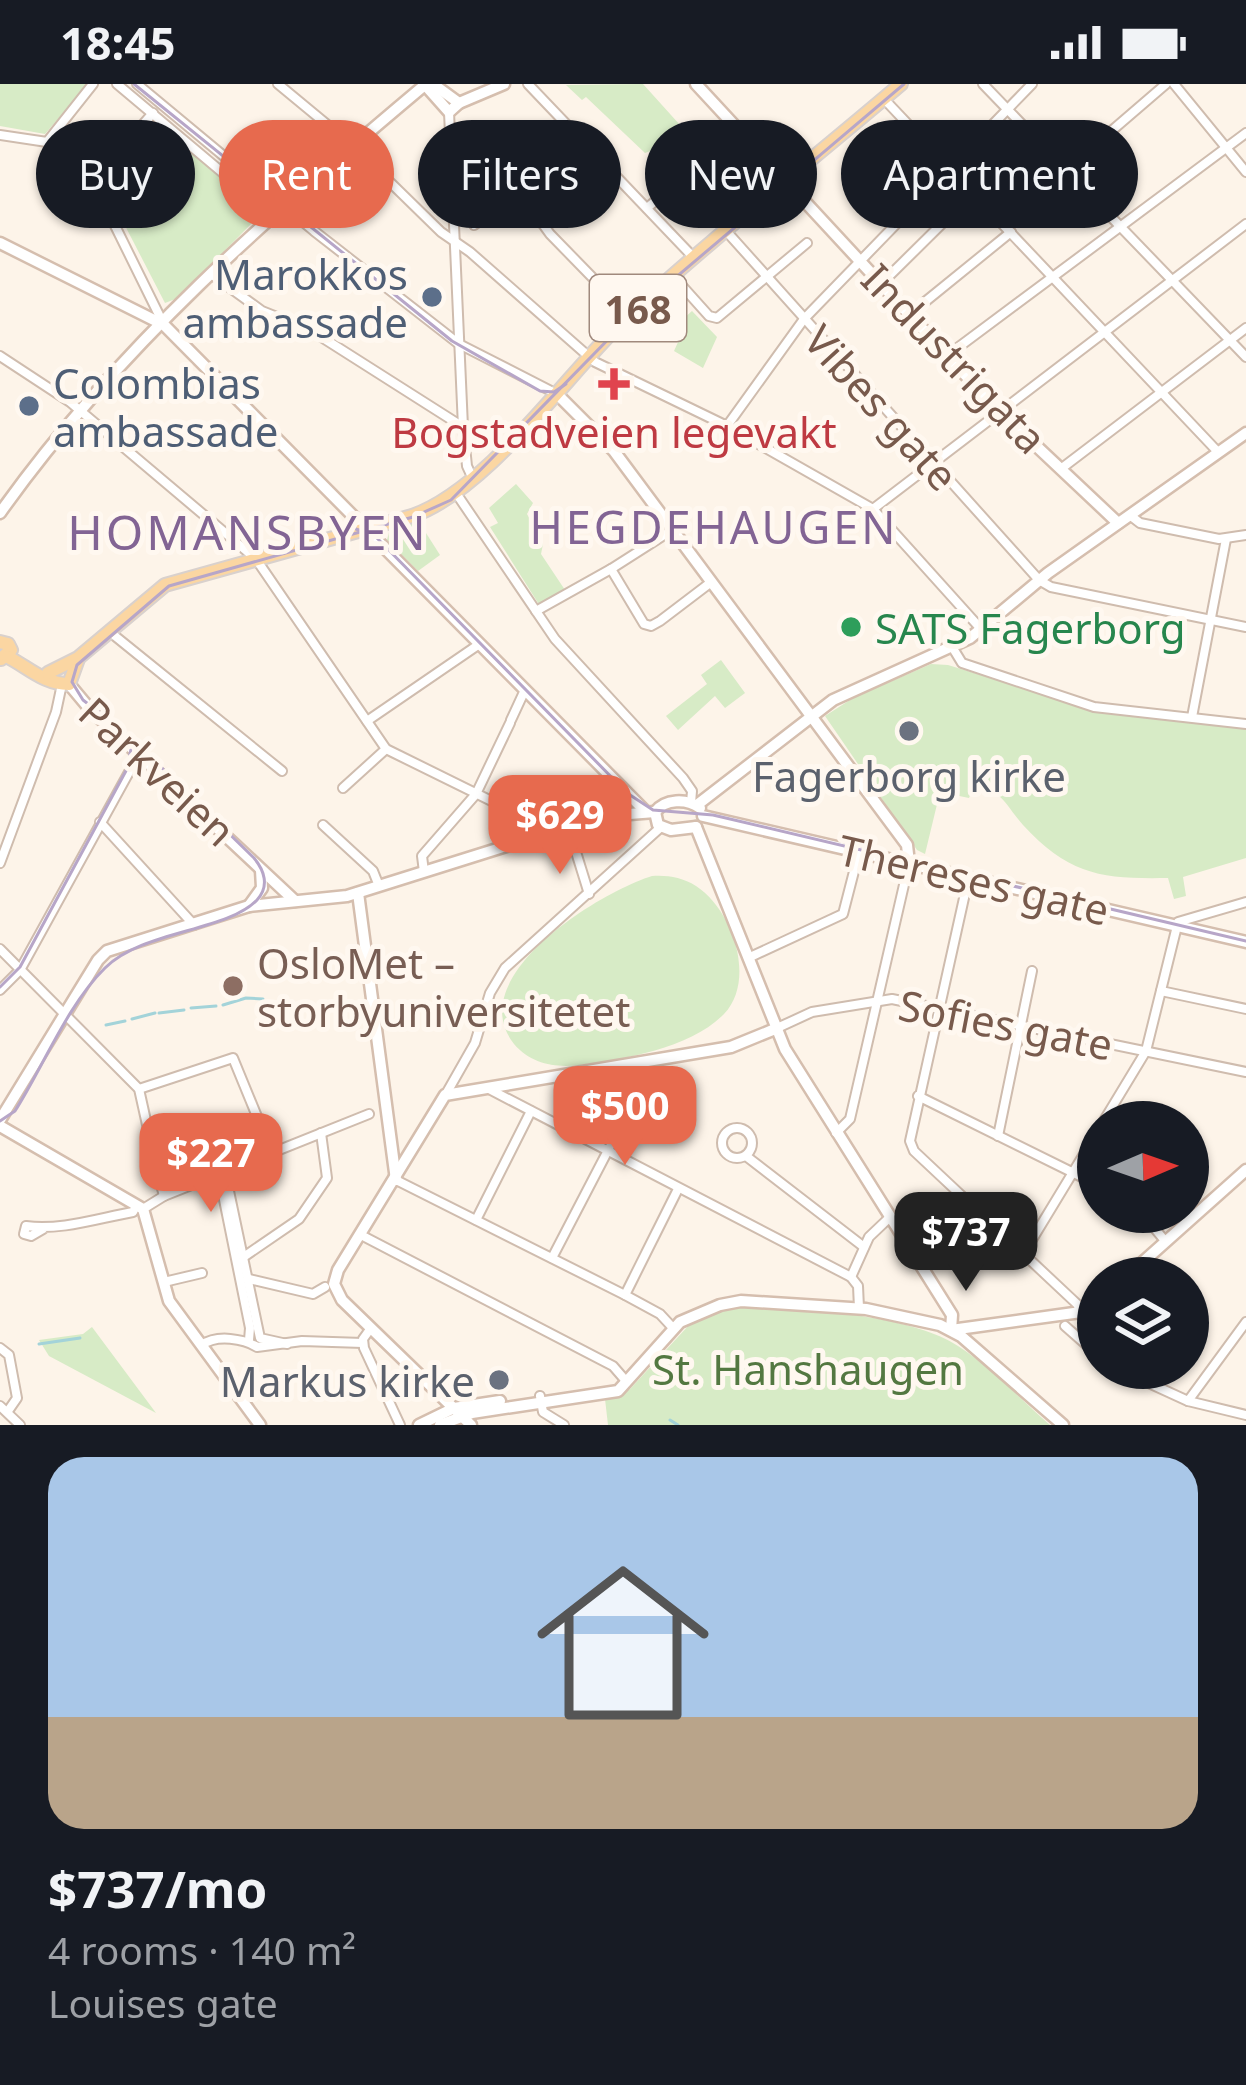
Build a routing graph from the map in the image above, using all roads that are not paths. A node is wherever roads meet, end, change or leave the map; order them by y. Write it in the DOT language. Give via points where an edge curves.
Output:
graph roads {
  1 [pos="93,84"];
  2 [pos="117,84"];
  3 [pos="137,84"];
  4 [pos="278,84"];
  5 [pos="427,84"];
  6 [pos="504,84"];
  7 [pos="528,84"];
  8 [pos="696,84"];
  9 [pos="901,84"];
  10 [pos="983,84"];
  11 [pos="1032,84"];
  12 [pos="1170,84"];
  13 [pos="884,98"];
  14 [pos="454,108"];
  15 [pos="1007,109"];
  16 [pos="153,113"];
  17 [pos="64,120"];
  18 [pos="147,120"];
  19 [pos="322,120"];
  20 [pos="384,120"];
  21 [pos="562,120"];
  22 [pos="730,120"];
  23 [pos="905,120"];
  24 [pos="996,120"];
  25 [pos="1018,120"];
  26 [pos="1126,120"];
  27 [pos="1246,133"];
  28 [pos="0,135"];
  29 [pos="36,140"];
  30 [pos="1226,148"];
  31 [pos="219,151"];
  32 [pos="817,155"];
  33 [pos="219,169"];
  34 [pos="1246,172"];
  35 [pos="621,182"];
  36 [pos="394,185"];
  37 [pos="645,206"];
  38 [pos="817,212"];
  39 [pos="1138,213"];
  40 [pos="1246,224"];
  41 [pos="116,228"];
  42 [pos="259,228"];
  43 [pos="313,228"];
  44 [pos="546,228"];
  45 [pos="666,228"];
  46 [pos="732,228"];
  47 [pos="892,228"];
  48 [pos="938,228"];
  49 [pos="1007,228"];
  50 [pos="1118,228"];
  51 [pos="1123,228"];
  52 [pos="727,232"];
  53 [pos="1011,232"];
  54 [pos="454,241"];
  55 [pos="0,243"];
  56 [pos="807,243"];
  57 [pos="695,259"];
  58 [pos="861,260"];
  59 [pos="210,273"];
  60 [pos="674,277"];
  61 [pos="1053,277"];
  62 [pos="767,278"];
  63 [pos="1172,280"];
  64 [pos="883,283"];
  65 [pos="910,314"];
  66 [pos="629,316"];
  67 [pos="804,320"];
  68 [pos="164,325"];
  69 [pos="1246,328"];
  70 [pos="1104,332"];
  71 [pos="1230,340"];
  72 [pos="459,344"];
  73 [pos="948,355"];
  74 [pos="0,356"];
  75 [pos="589,357"];
  76 [pos="1246,357"];
  77 [pos="1162,391"];
  78 [pos="556,393"];
  79 [pos="80,411"];
  80 [pos="1000,412"];
  81 [pos="727,426"];
  82 [pos="463,427"];
  83 [pos="1246,433"];
  84 [pos="1219,452"];
  85 [pos="933,463"];
  86 [pos="1062,469"];
  87 [pos="472,479"];
  88 [pos="457,492"];
  89 [pos="873,509"];
  90 [pos="0,511"];
  91 [pos="1131,516"];
  92 [pos="1118,523"];
  93 [pos="365,529"];
  94 [pos="672,530"];
  95 [pos="1246,535"];
  96 [pos="1226,539"];
  97 [pos="256,559"];
  98 [pos="611,569"];
  99 [pos="1039,580"];
  100 [pos="710,583"];
  101 [pos="536,611"];
  102 [pos="1212,620"];
  103 [pos="1246,627"];
  104 [pos="981,629"];
  105 [pos="110,632"];
  106 [pos="478,645"];
  107 [pos="951,645"];
  108 [pos="3,650"];
  109 [pos="78,658"];
  110 [pos="59,681"];
  111 [pos="524,692"];
  112 [pos="811,716"];
  113 [pos="1192,717"];
  114 [pos="367,721"];
  115 [pos="1246,724"];
  116 [pos="386,749"];
  117 [pos="140,753"];
  118 [pos="282,771"];
  119 [pos="343,788"];
  120 [pos="476,794"];
  121 [pos="650,812"];
  122 [pos="697,813"];
  123 [pos="100,822"];
  124 [pos="323,825"];
  125 [pos="661,827"];
  126 [pos="537,836"];
  127 [pos="572,839"];
  128 [pos="859,852"];
  129 [pos="0,863"];
  130 [pos="909,863"];
  131 [pos="260,867"];
  132 [pos="424,872"];
  133 [pos="379,886"];
  134 [pos="966,890"];
  135 [pos="358,893"];
  136 [pos="589,894"];
  137 [pos="296,901"];
  138 [pos="1246,902"];
  139 [pos="249,906"];
  140 [pos="194,925"];
  141 [pos="1176,926"];
  142 [pos="1246,942"];
  143 [pos="0,949"];
  144 [pos="748,958"];
  145 [pos="20,970"];
  146 [pos="1032,971"];
  147 [pos="0,990"];
  148 [pos="1161,991"];
  149 [pos="878,1000"];
  150 [pos="938,1008"];
  151 [pos="1246,1009"];
  152 [pos="64,1014"];
  153 [pos="1022,1025"];
  154 [pos="775,1029"];
  155 [pos="1146,1051"];
  156 [pos="626,1064"];
  157 [pos="1246,1072"];
  158 [pos="139,1089"];
  159 [pos="489,1089"];
  160 [pos="445,1095"];
  161 [pos="918,1096"];
  162 [pos="1116,1101"];
  163 [pos="531,1112"];
  164 [pos="368,1114"];
  165 [pos="0,1123"];
  166 [pos="322,1133"];
  167 [pos="836,1133"];
  168 [pos="149,1134"];
  169 [pos="998,1136"];
  170 [pos="609,1152"];
  171 [pos="272,1153"];
  172 [pos="746,1156"];
  173 [pos="154,1159"];
  174 [pos="1077,1165"];
  175 [pos="1246,1171"];
  176 [pos="1072,1173"];
  177 [pos="222,1174"];
  178 [pos="1077,1175"];
  179 [pos="396,1180"];
  180 [pos="678,1189"];
  181 [pos="164,1196"];
  182 [pos="140,1208"];
  183 [pos="889,1219"];
  184 [pos="476,1220"];
  185 [pos="43,1228"];
  186 [pos="1159,1233"];
  187 [pos="361,1235"];
  188 [pos="1166,1242"];
  189 [pos="864,1247"];
  190 [pos="243,1252"];
  191 [pos="1024,1253"];
  192 [pos="1149,1257"];
  193 [pos="552,1258"];
  194 [pos="202,1273"];
  195 [pos="851,1277"];
  196 [pos="249,1279"];
  197 [pos="162,1282"];
  198 [pos="325,1287"];
  199 [pos="626,1295"];
  200 [pos="1077,1304"];
  201 [pos="859,1308"];
  202 [pos="1077,1312"];
  203 [pos="1246,1322"];
  204 [pos="1065,1326"];
  205 [pos="945,1327"];
  206 [pos="371,1328"];
  207 [pos="673,1328"];
  208 [pos="1077,1337"];
  209 [pos="249,1340"];
  210 [pos="363,1343"];
  211 [pos="287,1344"];
  212 [pos="202,1345"];
  213 [pos="0,1348"];
  214 [pos="628,1382"];
  215 [pos="1162,1389"];
  216 [pos="540,1400"];
  217 [pos="1188,1401"];
  218 [pos="4,1409"];
  219 [pos="1246,1415"];
  220 [pos="462,1416"];
  221 [pos="20,1425"];
  222 [pos="260,1425"];
  223 [pos="400,1425"];
  224 [pos="419,1425"];
  225 [pos="440,1425"];
  226 [pos="565,1425"];
  227 [pos="1063,1425"];
  1 -- 17 [label="street"];
  2 -- 16 [label="street"];
  3 -- 31 [label="street"];
  4 -- 19 [label="street"];
  5 -- 14 [label="street"];
  5 -- 20 [label="street"];
  6 -- 14 [label="street"];
  7 -- 21 [label="street"];
  8 -- 22 [label="street, Industrigata"];
  9 -- 13 [label="main road, 168"];
  10 -- 15 [label="street"];
  11 -- 15 [label="street"];
  12 -- 26 [label="street"];
  12 -- 30 [label="street"];
  13 -- 23 [label="street"];
  13 -- 32 [label="main road, 168"];
  14 -- 54 [label="street"];
  15 -- 24 [label="street"];
  15 -- 25 [label="street"];
  16 -- 18 [label="street"];
  16 -- 33 [label="street"];
  27 -- 30 [label="street"];
  28 -- 29 [label="street"];
  30 -- 34 [label="street"];
  30 -- 39 [label="street"];
  35 -- 37 [label="street"];
  36 -- 54 [label="street"];
  38 -- 58 [label="street, Industrigata"];
  40 -- 63 [label="street"];
  41 -- 68 [label="street"];
  42 -- 59 [label="street"];
  43 -- 72 [label="street"];
  44 -- 66 [label="street"];
  45 -- 57 [label="street"];
  46 -- 52 [label="main road, 168"];
  47 -- 58 [label="street"];
  48 -- 64 [label="street"];
  49 -- 53 [label="street"];
  50 -- 61 [label="street"];
  51 -- 63 [label="street"];
  52 -- 57 [label="main road, 168"];
  52 -- 62 [label="street, Vibes gate"];
  53 -- 61 [label="street"];
  53 -- 65 [label="street"];
  54 -- 72 [label="street"];
  54 -- 75 [label="street"];
  55 -- 68 [label="street"];
  56 -- 62 [label="street"];
  57 -- 60 [label="main road, 168"];
  58 -- 64 [label="street, Industrigata"];
  58 -- 67 [label="street"];
  59 -- 68 [label="street"];
  59 -- 82 [label="street"];
  60 -- 62 [label="street" via="713,318"];
  60 -- 66 [label="main road, 168"];
  61 -- 70 [label="street"];
  61 -- 73 [label="street"];
  62 -- 67 [label="street, Vibes gate"];
  63 -- 70 [label="street"];
  63 -- 71 [label="street"];
  64 -- 65 [label="street, Industrigata"];
  65 -- 73 [label="street, Industrigata"];
  66 -- 75 [label="main road, 168"];
  67 -- 81 [label="street"];
  67 -- 85 [label="street, Vibes gate"];
  68 -- 79 [label="street"];
  68 -- 93 [label="street"];
  69 -- 71 [label="street"];
  70 -- 77 [label="street"];
  70 -- 80 [label="street"];
  71 -- 76 [label="street"];
  71 -- 77 [label="street"];
  72 -- 78 [label="street"];
  72 -- 82 [label="street"];
  73 -- 80 [label="street, Industrigata"];
  74 -- 79 [label="street"];
  75 -- 78 [label="main road, 168"];
  75 -- 81 [label="street"];
  77 -- 84 [label="street"];
  77 -- 86 [label="street"];
  78 -- 87 [label="main road, 168"];
  78 -- 94 [label="street" via="614,451"];
  79 -- 90 [label="street"];
  79 -- 97 [label="street"];
  80 -- 85 [label="street"];
  80 -- 86 [label="street, Industrigata"];
  81 -- 89 [label="street"];
  82 -- 87 [label="street"];
  83 -- 84 [label="street" via="1238,446"];
  84 -- 91 [label="street"];
  85 -- 89 [label="street"];
  85 -- 99 [label="street, Vibes gate"];
  86 -- 92 [label="street, Industrigata"];
  87 -- 88 [label="main road, 168"];
  88 -- 93 [label="main road, 168"];
  88 -- 101 [label="street"];
  89 -- 104 [label="street"];
  91 -- 92 [label="street"];
  91 -- 96 [label="street"];
  92 -- 99 [label="street"];
  93 -- 97 [label="main road, 168"];
  93 -- 106 [label="street"];
  94 -- 98 [label="street"];
  94 -- 100 [label="street"];
  95 -- 96 [label="street"];
  96 -- 102 [label="street"];
  97 -- 105 [label="main road, 168" via="165,585"];
  97 -- 114 [label="street"];
  98 -- 100 [label="street" via="646,626"];
  98 -- 101 [label="street"];
  99 -- 102 [label="street"];
  99 -- 104 [label="street"];
  100 -- 112 [label="street"];
  101 -- 122 [label="street" via="683,778"];
  102 -- 103 [label="street"];
  102 -- 113 [label="street"];
  104 -- 107 [label="street"];
  105 -- 109 [label="main road, 168"];
  105 -- 118 [label="street"];
  106 -- 111 [label="street"];
  106 -- 114 [label="street"];
  107 -- 112 [label="street"];
  107 -- 113 [label="street" via="962,663 1094,707"];
  108 -- 110 [label="main road, Parkveien" via="46,681"];
  109 -- 110 [label="main road, 168"];
  109 -- 110 [label="main road"];
  110 -- 117 [label="street, Parkveien"];
  110 -- 129 [label="street"];
  111 -- 120 [label="street"];
  111 -- 121 [label="street"];
  112 -- 122 [label="street"];
  112 -- 130 [label="street" via="907,845"];
  113 -- 115 [label="street"];
  114 -- 116 [label="street"];
  116 -- 119 [label="street"];
  116 -- 120 [label="street"];
  117 -- 123 [label="street"];
  117 -- 131 [label="street, Parkveien"];
  120 -- 126 [label="street" via="528,819"];
  120 -- 132 [label="street" via="422,856"];
  121 -- 122 [label="street" via="665,803"];
  121 -- 125 [label="street"];
  121 -- 126 [label="street"];
  122 -- 125 [label="street" via="682,830"];
  122 -- 128 [label="street, Thereses gate"];
  122 -- 144 [label="street"];
  123 -- 140 [label="street"];
  123 -- 145 [label="street"];
  124 -- 133 [label="street"];
  125 -- 136 [label="street"];
  126 -- 132 [label="street"];
  127 -- 136 [label="street"];
  128 -- 130 [label="street, Thereses gate"];
  128 -- 144 [label="street" via="843,914"];
  130 -- 141 [label="street, Thereses gate"];
  130 -- 149 [label="street"];
  131 -- 137 [label="street, Parkveien"];
  131 -- 139 [label="street, Parkveien" via="262,888"];
  132 -- 133 [label="street"];
  133 -- 135 [label="street"];
  134 -- 150 [label="street"];
  135 -- 137 [label="street"];
  135 -- 179 [label="street"];
  136 -- 160 [label="street" via="500,975"];
  137 -- 139 [label="street"];
  138 -- 141 [label="street"];
  139 -- 140 [label="street"];
  140 -- 152 [label="street" via="124,947 96,965"];
  141 -- 142 [label="street, Thereses gate"];
  141 -- 148 [label="street"];
  143 -- 145 [label="street"];
  144 -- 154 [label="street"];
  145 -- 147 [label="street"];
  145 -- 152 [label="street"];
  146 -- 153 [label="street"];
  148 -- 151 [label="street"];
  148 -- 155 [label="street"];
  149 -- 150 [label="street, Sofies gate"];
  149 -- 154 [label="street, Sofies gate" via="804,1014"];
  149 -- 167 [label="street" via="850,1119"];
  150 -- 153 [label="street, Sofies gate"];
  150 -- 161 [label="street"];
  152 -- 158 [label="street"];
  152 -- 165 [label="street"];
  153 -- 155 [label="street, Sofies gate"];
  153 -- 169 [label="street"];
  154 -- 156 [label="street, Sofies gate" via="744,1044"];
  154 -- 167 [label="street"];
  155 -- 157 [label="street, Sofies gate"];
  155 -- 162 [label="street"];
  156 -- 159 [label="street, Sofies gate"];
  156 -- 170 [label="street" via="631,1103"];
  158 -- 168 [label="street"];
  158 -- 171 [label="street" via="233,1058"];
  159 -- 160 [label="street, Sofies gate"];
  159 -- 163 [label="street"];
  160 -- 179 [label="street"];
  161 -- 169 [label="street"];
  161 -- 191 [label="street" via="912,1147"];
  163 -- 170 [label="street"];
  163 -- 184 [label="street"];
  164 -- 166 [label="street"];
  165 -- 182 [label="street"];
  166 -- 171 [label="street"];
  166 -- 190 [label="street" via="329,1175 304,1214"];
  167 -- 183 [label="street"];
  169 -- 176 [label="street"];
  170 -- 180 [label="street"];
  170 -- 193 [label="street"];
  171 -- 177 [label="street"];
  172 -- 172 [label="street" via="726,1154 727,1131 751,1135"];
  172 -- 189 [label="street"];
  173 -- 181 [label="street"];
  174 -- 176 [label="street"];
  175 -- 188 [label="street"];
  176 -- 178 [label="street"];
  176 -- 191 [label="street"];
  177 -- 181 [label="street"];
  177 -- 190 [label="street"];
  177 -- 209 [label="street"];
  179 -- 184 [label="street"];
  179 -- 187 [label="street"];
  180 -- 195 [label="street"];
  180 -- 199 [label="street"];
  181 -- 182 [label="street"];
  182 -- 185 [label="street"];
  182 -- 197 [label="street"];
  183 -- 189 [label="street"];
  183 -- 205 [label="street" via="952,1315"];
  184 -- 193 [label="street"];
  186 -- 188 [label="street"];
  187 -- 206 [label="street" via="334,1284"];
  187 -- 214 [label="street" via="613,1366"];
  188 -- 192 [label="street"];
  189 -- 195 [label="street"];
  190 -- 196 [label="street"];
  191 -- 200 [label="street"];
  193 -- 199 [label="street"];
  194 -- 197 [label="street"];
  195 -- 201 [label="street"];
  196 -- 198 [label="street" via="313,1294"];
  196 -- 211 [label="street" via="260,1338"];
  197 -- 212 [label="street"];
  199 -- 207 [label="street"];
  201 -- 205 [label="street"];
  201 -- 207 [label="street" via="735,1301"];
  202 -- 205 [label="street"];
  203 -- 217 [label="street"];
  204 -- 208 [label="street"];
  205 -- 227 [label="street"];
  206 -- 210 [label="street"];
  206 -- 220 [label="street"];
  207 -- 214 [label="street"];
  209 -- 211 [label="street" via="257,1347"];
  209 -- 212 [label="street"];
  210 -- 211 [label="street"];
  210 -- 223 [label="street"];
  212 -- 222 [label="street"];
  213 -- 218 [label="street" via="9,1355 16,1398"];
  214 -- 216 [label="street"];
  215 -- 217 [label="street"];
  216 -- 220 [label="street"];
  216 -- 226 [label="street" via="543,1412"];
  217 -- 219 [label="street"];
  218 -- 221 [label="street"];
  220 -- 224 [label="street"];
  220 -- 225 [label="street"];
}
